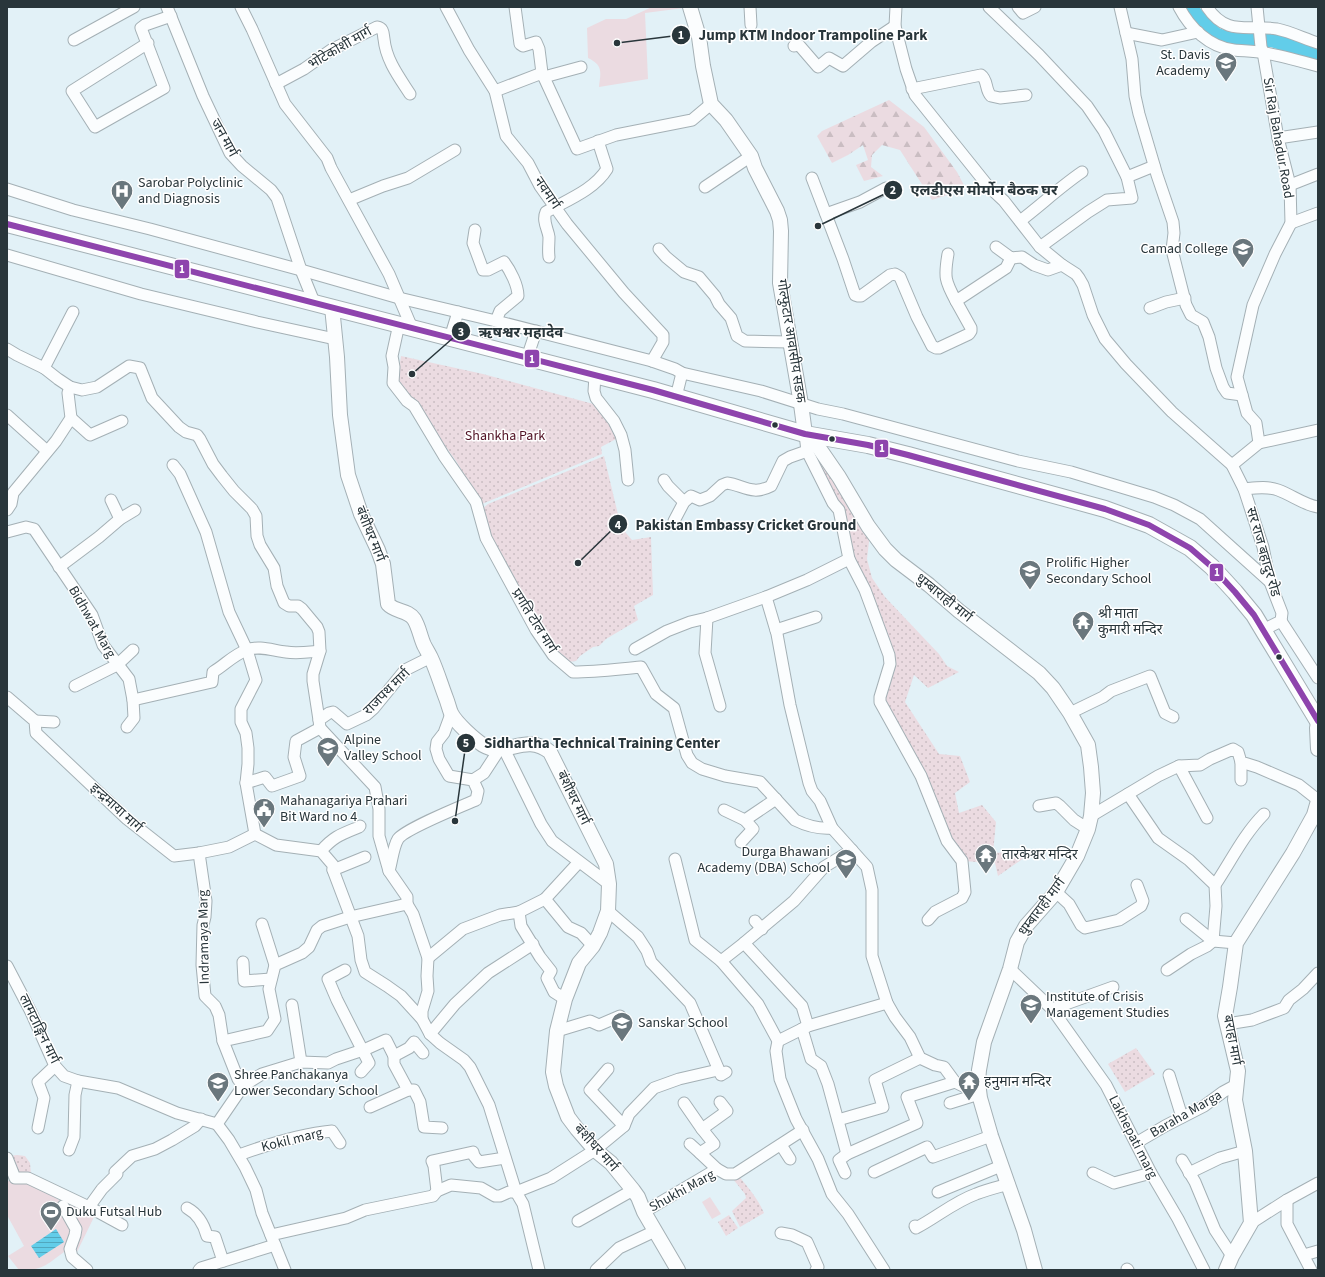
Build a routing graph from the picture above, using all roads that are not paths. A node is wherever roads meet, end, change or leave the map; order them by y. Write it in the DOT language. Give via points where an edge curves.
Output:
graph roads {
  1 [pos="134,7"];
  2 [pos="241,7"];
  3 [pos="446,7"];
  4 [pos="515,7"];
  5 [pos="690,7"];
  6 [pos="750,7"];
  7 [pos="896,7"];
  8 [pos="989,7"];
  9 [pos="1018,7"];
  10 [pos="1035,7"];
  11 [pos="1120,7"];
  12 [pos="1179,7"];
  13 [pos="1207,7"];
  14 [pos="1258,7"];
  15 [pos="169,12"];
  16 [pos="751,25"];
  17 [pos="895,26"];
  18 [pos="1259,29"];
  19 [pos="1198,32"];
  20 [pos="1126,33"];
  21 [pos="74,40"];
  22 [pos="148,43"];
  23 [pos="1318,43"];
  24 [pos="794,46"];
  25 [pos="1262,50"];
  26 [pos="1318,66"];
  27 [pos="581,67"];
  28 [pos="543,75"];
  29 [pos="276,84"];
  30 [pos="912,89"];
  31 [pos="494,91"];
  32 [pos="410,94"];
  33 [pos="1026,95"];
  34 [pos="711,104"];
  35 [pos="1318,132"];
  36 [pos="1278,138"];
  37 [pos="598,140"];
  38 [pos="455,150"];
  39 [pos="751,156"];
  40 [pos="1154,166"];
  41 [pos="1082,172"];
  42 [pos="1318,174"];
  43 [pos="1127,177"];
  44 [pos="812,178"];
  45 [pos="1290,185"];
  46 [pos="706,187"];
  47 [pos="886,188"];
  48 [pos="7,189"];
  49 [pos="349,200"];
  50 [pos="555,207"];
  51 [pos="1318,213"];
  52 [pos="826,214"];
  53 [pos="1020,221"];
  54 [pos="1291,223"];
  55 [pos="7,224"];
  56 [pos="475,230"];
  57 [pos="996,247"];
  58 [pos="1040,247"];
  59 [pos="659,249"];
  60 [pos="948,254"];
  61 [pos="7,255"];
  62 [pos="549,257"];
  63 [pos="1011,258"];
  64 [pos="1062,265"];
  65 [pos="301,270"];
  66 [pos="399,298"];
  67 [pos="1185,298"];
  68 [pos="956,301"];
  69 [pos="314,302"];
  70 [pos="332,307"];
  71 [pos="1150,308"];
  72 [pos="74,312"];
  73 [pos="458,312"];
  74 [pos="496,321"];
  75 [pos="405,326"];
  76 [pos="536,331"];
  77 [pos="450,338"];
  78 [pos="334,339"];
  79 [pos="790,342"];
  80 [pos="7,348"];
  81 [pos="527,358"];
  82 [pos="652,361"];
  83 [pos="44,368"];
  84 [pos="682,373"];
  85 [pos="595,376"];
  86 [pos="70,387"];
  87 [pos="1242,395"];
  88 [pos="676,397"];
  89 [pos="801,404"];
  90 [pos="7,415"];
  91 [pos="71,418"];
  92 [pos="122,421"];
  93 [pos="1318,430"];
  94 [pos="805,434"];
  95 [pos="1259,443"];
  96 [pos="47,451"];
  97 [pos="807,451"];
  98 [pos="1232,465"];
  99 [pos="173,466"];
  100 [pos="628,480"];
  101 [pos="664,480"];
  102 [pos="10,489"];
  103 [pos="1244,489"];
  104 [pos="111,500"];
  105 [pos="684,502"];
  106 [pos="1318,507"];
  107 [pos="7,510"];
  108 [pos="135,510"];
  109 [pos="120,520"];
  110 [pos="674,521"];
  111 [pos="7,532"];
  112 [pos="849,559"];
  113 [pos="59,567"];
  114 [pos="1270,582"];
  115 [pos="766,596"];
  116 [pos="816,617"];
  117 [pos="707,618"];
  118 [pos="1281,620"];
  119 [pos="776,630"];
  120 [pos="1263,630"];
  121 [pos="635,649"];
  122 [pos="134,650"];
  123 [pos="247,650"];
  124 [pos="320,651"];
  125 [pos="431,657"];
  126 [pos="117,665"];
  127 [pos="1318,678"];
  128 [pos="74,686"];
  129 [pos="7,697"];
  130 [pos="133,700"];
  131 [pos="720,706"];
  132 [pos="1070,713"];
  133 [pos="451,714"];
  134 [pos="1173,717"];
  135 [pos="35,721"];
  136 [pos="54,722"];
  137 [pos="1318,722"];
  138 [pos="319,724"];
  139 [pos="127,727"];
  140 [pos="502,749"];
  141 [pos="1318,749"];
  142 [pos="1241,762"];
  143 [pos="1179,766"];
  144 [pos="473,780"];
  145 [pos="1241,780"];
  146 [pos="246,783"];
  147 [pos="1128,794"];
  148 [pos="776,799"];
  149 [pos="1318,801"];
  150 [pos="1039,806"];
  151 [pos="724,810"];
  152 [pos="1264,814"];
  153 [pos="1207,818"];
  154 [pos="745,820"];
  155 [pos="1090,823"];
  156 [pos="360,826"];
  157 [pos="832,828"];
  158 [pos="255,834"];
  159 [pos="741,842"];
  160 [pos="852,850"];
  161 [pos="321,851"];
  162 [pos="199,853"];
  163 [pos="365,857"];
  164 [pos="675,859"];
  165 [pos="580,862"];
  166 [pos="333,870"];
  167 [pos="389,871"];
  168 [pos="609,884"];
  169 [pos="1137,885"];
  170 [pos="1215,885"];
  171 [pos="1056,892"];
  172 [pos="545,899"];
  173 [pos="407,904"];
  174 [pos="608,911"];
  175 [pos="519,912"];
  176 [pos="350,917"];
  177 [pos="1186,919"];
  178 [pos="928,920"];
  179 [pos="262,924"];
  180 [pos="1213,941"];
  181 [pos="744,943"];
  182 [pos="1236,943"];
  183 [pos="533,944"];
  184 [pos="593,946"];
  185 [pos="428,958"];
  186 [pos="721,961"];
  187 [pos="243,962"];
  188 [pos="275,965"];
  189 [pos="7,966"];
  190 [pos="1010,969"];
  191 [pos="346,970"];
  192 [pos="1167,970"];
  193 [pos="1318,973"];
  194 [pos="271,979"];
  195 [pos="1112,987"];
  196 [pos="565,999"];
  197 [pos="887,1003"];
  198 [pos="292,1005"];
  199 [pos="1052,1009"];
  200 [pos="620,1016"];
  201 [pos="422,1019"];
  202 [pos="1227,1024"];
  203 [pos="805,1028"];
  204 [pos="557,1032"];
  205 [pos="430,1034"];
  206 [pos="223,1041"];
  207 [pos="778,1041"];
  208 [pos="363,1049"];
  209 [pos="423,1053"];
  210 [pos="394,1056"];
  211 [pos="920,1058"];
  212 [pos="301,1062"];
  213 [pos="55,1066"];
  214 [pos="608,1070"];
  215 [pos="361,1072"];
  216 [pos="1169,1075"];
  217 [pos="78,1081"];
  218 [pos="955,1082"];
  219 [pos="1236,1085"];
  220 [pos="243,1086"];
  221 [pos="408,1090"];
  222 [pos="979,1094"];
  223 [pos="720,1102"];
  224 [pos="684,1103"];
  225 [pos="950,1103"];
  226 [pos="370,1106"];
  227 [pos="1182,1116"];
  228 [pos="201,1119"];
  229 [pos="838,1120"];
  230 [pos="217,1124"];
  231 [pos="624,1126"];
  232 [pos="38,1128"];
  233 [pos="442,1128"];
  234 [pos="702,1129"];
  235 [pos="803,1130"];
  236 [pos="991,1136"];
  237 [pos="340,1143"];
  238 [pos="1136,1143"];
  239 [pos="690,1144"];
  240 [pos="781,1145"];
  241 [pos="69,1150"];
  242 [pos="595,1150"];
  243 [pos="1244,1151"];
  244 [pos="700,1153"];
  245 [pos="847,1154"];
  246 [pos="238,1156"];
  247 [pos="7,1158"];
  248 [pos="505,1158"];
  249 [pos="790,1159"];
  250 [pos="1182,1160"];
  251 [pos="1001,1166"];
  252 [pos="717,1169"];
  253 [pos="874,1172"];
  254 [pos="1093,1172"];
  255 [pos="845,1173"];
  256 [pos="1151,1173"];
  257 [pos="1189,1173"];
  258 [pos="11,1180"];
  259 [pos="1009,1184"];
  260 [pos="1318,1184"];
  261 [pos="633,1190"];
  262 [pos="437,1191"];
  263 [pos="516,1192"];
  264 [pos="938,1192"];
  265 [pos="1287,1200"];
  266 [pos="63,1206"];
  267 [pos="89,1207"];
  268 [pos="187,1208"];
  269 [pos="644,1212"];
  270 [pos="578,1221"];
  271 [pos="1251,1223"];
  272 [pos="122,1225"];
  273 [pos="915,1226"];
  274 [pos="655,1231"];
  275 [pos="781,1232"];
  276 [pos="273,1240"];
  277 [pos="1318,1251"];
  278 [pos="1304,1255"];
  279 [pos="1232,1256"];
  280 [pos="223,1261"];
  281 [pos="88,1270"];
  282 [pos="199,1270"];
  283 [pos="285,1270"];
  284 [pos="539,1270"];
  285 [pos="596,1270"];
  286 [pos="678,1270"];
  287 [pos="816,1270"];
  288 [pos="884,1270"];
  289 [pos="1035,1270"];
  290 [pos="1204,1270"];
  291 [pos="1226,1270"];
  292 [pos="1311,1270"];
  1 -- 21 [label="street"];
  2 -- 29 [label="street"];
  3 -- 31 [label="street, नवमार्ग"];
  4 -- 28 [label="street" via="520,44 523,46 536,42"];
  5 -- 34 [label="main road, गोल्फुटार आवासीय सडक" via="699,37 702,66"];
  6 -- 16 [label="street"];
  7 -- 17 [label="street"];
  8 -- 43 [label="street" via="1087,106 1104,131"];
  9 -- 10 [label="street" via="1023,13"];
  11 -- 20 [label="street"];
  12 -- 19 [label="street" via="1184,17"];
  13 -- 18 [label="street" via="1217,18 1231,27"];
  14 -- 18 [label="street"];
  15 -- 22 [label="street" via="142,26"];
  15 -- 65 [label="street, जन मार्ग" via="197,83 230,153 277,198"];
  17 -- 24 [label="street" via="843,66 829,58 818,67 799,46"];
  17 -- 30 [label="street"];
  18 -- 23 [label="street" via="1278,29"];
  18 -- 25 [label="street, Sir Raj Bahadur Road"];
  19 -- 20 [label="street" via="1162,40"];
  19 -- 25 [label="street" via="1220,48"];
  20 -- 40 [label="street" via="1132,59 1136,102"];
  22 -- 22 [label="street" via="164,88 95,127 72,91"];
  25 -- 26 [label="street"];
  25 -- 36 [label="street, Sir Raj Bahadur Road"];
  27 -- 28 [label="street"];
  28 -- 31 [label="street"];
  28 -- 37 [label="street" via="577,149"];
  29 -- 32 [label="street, भोटेकोशी मार्ग" via="331,50 380,27 383,30 384,48"];
  29 -- 49 [label="street" via="285,104 327,158"];
  30 -- 33 [label="street" via="981,75 991,96 1000,98"];
  30 -- 53 [label="street" via="988,186"];
  31 -- 50 [label="street, नवमार्ग" via="506,136 528,163"];
  34 -- 37 [label="street" via="692,120"];
  34 -- 39 [label="main road, गोल्फुटार आवासीय सडक" via="726,120"];
  35 -- 36 [label="street"];
  36 -- 45 [label="street, Sir Raj Bahadur Road"];
  37 -- 50 [label="street" via="607,169 601,178"];
  38 -- 49 [label="street" via="408,178"];
  39 -- 46 [label="street"];
  39 -- 79 [label="main road, गोल्फुटार आवासीय सडक" via="780,220 780,283"];
  40 -- 43 [label="street"];
  40 -- 67 [label="street" via="1173,222 1172,250"];
  41 -- 53 [label="street"];
  42 -- 45 [label="street"];
  43 -- 58 [label="street" via="1132,198 1130,200 1107,200"];
  44 -- 52 [label="street"];
  45 -- 54 [label="street, Sir Raj Bahadur Road"];
  47 -- 52 [label="street" via="860,202"];
  48 -- 65 [label="street" via="73,210"];
  49 -- 66 [label="street"];
  50 -- 62 [label="street" via="544,216 549,237"];
  50 -- 82 [label="street, नवमार्ग" via="608,275 663,335 663,342"];
  51 -- 54 [label="street"];
  52 -- 68 [label="street" via="856,295 861,296 890,275 900,277 917,317 932,346 936,348 971,331"];
  53 -- 58 [label="street"];
  54 -- 87 [label="street, Sir Raj Bahadur Road" via="1253,305 1237,377"];
  55 -- 69 [label="highway"];
  56 -- 74 [label="street" via="472,243 483,270 504,262 518,290 518,296 500,311"];
  57 -- 63 [label="street"];
  58 -- 64 [label="street"];
  59 -- 79 [label="street" via="684,272 699,277 731,318 737,336 745,341"];
  60 -- 68 [label="street" via="945,270 947,285"];
  61 -- 78 [label="street" via="141,294"];
  63 -- 64 [label="street" via="1022,257 1048,270"];
  63 -- 68 [label="street" via="1006,268"];
  64 -- 98 [label="street" via="1080,278 1093,315 1105,339 1126,364 1167,406"];
  65 -- 66 [label="street"];
  65 -- 69 [label="street, जन मार्ग"];
  66 -- 73 [label="street"];
  66 -- 75 [label="street"];
  67 -- 71 [label="street"];
  67 -- 87 [label="street" via="1191,315 1203,322 1223,387 1228,393"];
  69 -- 70 [label="highway"];
  70 -- 75 [label="highway"];
  70 -- 78 [label="main road, बंशीधर मार्ग"];
  72 -- 83 [label="street"];
  73 -- 74 [label="street"];
  73 -- 77 [label="street"];
  74 -- 76 [label="street"];
  75 -- 77 [label="highway"];
  75 -- 148 [label="street, प्रगति टोल मार्ग" via="392,356 393,383 414,406 476,502 486,538 536,630 553,655 573,672 641,667 656,694 674,708 687,755 692,763 725,776 760,782"];
  76 -- 81 [label="street"];
  76 -- 82 [label="street"];
  77 -- 81 [label="highway"];
  78 -- 125 [label="main road, बंशीधर मार्ग" via="348,475 361,514 383,564 388,604 413,618"];
  79 -- 89 [label="main road, गोल्फुटार आवासीय सडक"];
  80 -- 83 [label="street" via="17,356"];
  81 -- 85 [label="highway"];
  82 -- 84 [label="street"];
  83 -- 86 [label="street"];
  84 -- 88 [label="street"];
  84 -- 89 [label="street" via="761,391"];
  85 -- 88 [label="highway"];
  85 -- 100 [label="street" via="596,398 614,421 625,450"];
  86 -- 91 [label="street" via="68,393"];
  86 -- 124 [label="street" via="82,390 98,387 129,366 140,368 152,398 179,427 197,435 222,476 252,509 256,516 260,545 274,568 277,586 284,603 298,606 317,627"];
  87 -- 95 [label="street, Sir Raj Bahadur Road" via="1247,413 1256,423"];
  88 -- 94 [label="highway"];
  89 -- 94 [label="main road, गोल्फुटार आवासीय सडक"];
  89 -- 114 [label="street" via="1018,461 1071,472 1154,497 1200,519"];
  90 -- 96 [label="street"];
  91 -- 92 [label="street" via="90,435"];
  91 -- 96 [label="street"];
  93 -- 95 [label="street"];
  94 -- 97 [label="street"];
  94 -- 120 [label="highway" via="908,455 1138,520 1171,536 1201,557 1254,615"];
  94 -- 132 [label="main road, धुम्बाराही मार्ग" via="819,448 840,477 868,526 885,549 1039,673"];
  95 -- 98 [label="street"];
  96 -- 102 [label="street"];
  97 -- 105 [label="street" via="783,461 768,488 748,490 727,483 710,496 700,500 691,496"];
  97 -- 112 [label="street" via="839,510"];
  98 -- 103 [label="street, सर राज बहादुर रोड"];
  99 -- 123 [label="street" via="180,474 206,532 229,612"];
  101 -- 105 [label="street"];
  102 -- 107 [label="street" via="12,504"];
  103 -- 106 [label="street" via="1276,489 1310,506"];
  103 -- 114 [label="street, सर राज बहादुर रोड" via="1265,555"];
  104 -- 109 [label="street"];
  105 -- 110 [label="street"];
  108 -- 109 [label="street"];
  109 -- 113 [label="street"];
  111 -- 113 [label="street, Bidhwat Marg" via="26,527 34,529"];
  112 -- 115 [label="street" via="807,580"];
  112 -- 178 [label="street" via="865,590 889,655 890,664 880,702 921,776 947,841 962,861 965,892 962,898 935,912"];
  113 -- 126 [label="street, Bidhwat Marg" via="92,615 103,645"];
  114 -- 118 [label="street, सर राज बहादुर रोड" via="1282,613"];
  115 -- 117 [label="street"];
  115 -- 119 [label="street"];
  116 -- 119 [label="street"];
  117 -- 121 [label="street" via="667,631"];
  117 -- 131 [label="street" via="705,653"];
  118 -- 120 [label="street"];
  118 -- 127 [label="street"];
  119 -- 157 [label="street" via="809,783"];
  120 -- 137 [label="highway"];
  122 -- 126 [label="street"];
  123 -- 124 [label="street" via="256,648 288,653"];
  123 -- 130 [label="street" via="226,661 213,672 212,682"];
  123 -- 146 [label="street" via="256,680 241,709 241,722 248,748"];
  124 -- 138 [label="street" via="313,674"];
  125 -- 133 [label="main road, बंशीधर मार्ग"];
  125 -- 138 [label="street, राजपथ मार्ग" via="405,670 366,715 347,724 333,712"];
  126 -- 128 [label="street"];
  126 -- 130 [label="street, Bidhwat Marg" via="129,679"];
  129 -- 135 [label="street, इन्द्रमाया मार्ग"];
  130 -- 139 [label="street, Bidhwat Marg" via="134,718"];
  132 -- 134 [label="street" via="1111,691 1150,676 1165,714"];
  132 -- 155 [label="main road, धुम्बाराही मार्ग" via="1088,745 1092,786"];
  133 -- 140 [label="main road, बंशीधर मार्ग" via="481,743 490,748"];
  133 -- 144 [label="street" via="444,733 437,742 439,759 450,776"];
  135 -- 136 [label="street"];
  135 -- 162 [label="street, इन्द्रमाया मार्ग" via="36,733 127,819 174,856"];
  137 -- 141 [label="main road"];
  138 -- 146 [label="street, राजपथ मार्ग" via="296,741 294,757 300,776 272,786 265,777"];
  138 -- 167 [label="street" via="375,787 379,809 379,836"];
  140 -- 144 [label="street" via="484,773"];
  140 -- 165 [label="street" via="552,841"];
  140 -- 168 [label="main road, बंशीधर मार्ग" via="532,744 550,752 606,864"];
  142 -- 143 [label="street" via="1238,752 1233,749 1200,765"];
  142 -- 145 [label="street"];
  142 -- 149 [label="street" via="1299,785"];
  143 -- 147 [label="street"];
  143 -- 153 [label="street"];
  144 -- 167 [label="street" via="478,791 476,800 401,836 397,840"];
  146 -- 158 [label="street"];
  147 -- 155 [label="street"];
  147 -- 170 [label="street" via="1158,838 1189,860"];
  148 -- 154 [label="street"];
  148 -- 157 [label="street, प्रगति टोल मार्ग" via="802,824"];
  149 -- 182 [label="main road, बराहा मार्ग" via="1314,815 1293,853"];
  150 -- 155 [label="street" via="1056,803 1074,820"];
  151 -- 154 [label="street"];
  152 -- 170 [label="street" via="1243,839"];
  154 -- 159 [label="street" via="753,829"];
  155 -- 171 [label="main road, धुम्बाराही मार्ग" via="1074,862"];
  156 -- 161 [label="street" via="331,840"];
  157 -- 160 [label="street"];
  158 -- 161 [label="street" via="276,845"];
  158 -- 162 [label="street, इन्द्रमाया मार्ग" via="229,847"];
  160 -- 181 [label="street" via="824,867 794,901 758,925"];
  160 -- 197 [label="street" via="867,867 872,890 872,956"];
  161 -- 166 [label="street" via="333,865"];
  162 -- 206 [label="street, Indramaya Marg" via="206,901 202,965 205,996 215,1006"];
  163 -- 166 [label="street"];
  164 -- 186 [label="street" via="695,940"];
  165 -- 168 [label="street"];
  165 -- 172 [label="street"];
  166 -- 176 [label="street"];
  167 -- 173 [label="street" via="407,897"];
  168 -- 174 [label="main road, बंशीधर मार्ग"];
  169 -- 171 [label="street" via="1143,901 1141,906 1119,920 1085,928 1070,904"];
  170 -- 180 [label="street"];
  171 -- 190 [label="main road, धुम्बाराही मार्ग" via="1020,934"];
  172 -- 175 [label="street"];
  172 -- 184 [label="street" via="568,927 581,933"];
  173 -- 176 [label="street"];
  173 -- 185 [label="street"];
  174 -- 184 [label="main road, बंशीधर मार्ग"];
  174 -- 231 [label="street" via="638,937 652,962 690,1003 722,1071 679,1079 654,1088 629,1114"];
  175 -- 183 [label="street" via="521,926"];
  175 -- 185 [label="street" via="500,915 463,929"];
  176 -- 188 [label="street" via="322,926 317,930 309,947 302,953"];
  176 -- 201 [label="street" via="358,936 365,972 401,996"];
  177 -- 180 [label="street"];
  179 -- 188 [label="street"];
  180 -- 182 [label="street"];
  180 -- 192 [label="street"];
  181 -- 186 [label="street"];
  181 -- 203 [label="street" via="802,1006"];
  182 -- 202 [label="main road, बराहा मार्ग" via="1225,1016"];
  183 -- 196 [label="street" via="551,972 547,978 554,992"];
  183 -- 205 [label="street" via="488,973 455,1004"];
  184 -- 196 [label="main road, बंशीधर मार्ग" via="579,963"];
  185 -- 201 [label="street" via="428,991"];
  186 -- 207 [label="street" via="758,1004"];
  187 -- 194 [label="street" via="244,982"];
  188 -- 194 [label="street"];
  189 -- 213 [label="street, लामटाङ्गिन मार्ग"];
  190 -- 199 [label="street, Lakhepati marg"];
  190 -- 222 [label="main road, धुम्बाराही मार्ग" via="984,1042 979,1070"];
  191 -- 208 [label="street" via="328,979"];
  193 -- 202 [label="street" via="1284,1008 1252,1020"];
  194 -- 206 [label="street" via="269,989 275,1020 272,1025 266,1031"];
  195 -- 199 [label="street"];
  196 -- 204 [label="main road, बंशीधर मार्ग"];
  197 -- 203 [label="street"];
  197 -- 211 [label="street"];
  198 -- 212 [label="street"];
  199 -- 238 [label="street, Lakhepati marg" via="1106,1085"];
  200 -- 204 [label="street" via="599,1024 590,1021"];
  201 -- 205 [label="street"];
  202 -- 219 [label="main road, बराहा मार्ग" via="1238,1071"];
  203 -- 207 [label="street"];
  203 -- 229 [label="street" via="811,1059 821,1066"];
  204 -- 242 [label="main road, बंशीधर मार्ग" via="553,1072 556,1086 568,1117"];
  205 -- 248 [label="street" via="464,1060 474,1073 489,1105"];
  206 -- 220 [label="street, Indramaya Marg"];
  207 -- 235 [label="street" via="776,1051 780,1079"];
  208 -- 210 [label="street" via="386,1040"];
  208 -- 212 [label="street" via="328,1063"];
  208 -- 215 [label="street" via="369,1063"];
  209 -- 210 [label="street" via="414,1042 409,1048"];
  210 -- 221 [label="street" via="394,1064"];
  211 -- 218 [label="street" via="934,1065 944,1066"];
  211 -- 229 [label="street" via="875,1080 883,1107"];
  212 -- 220 [label="street" via="262,1074"];
  213 -- 217 [label="street, लामटाङ्गिन मार्ग" via="64,1076"];
  213 -- 232 [label="street" via="38,1082 44,1098"];
  214 -- 231 [label="street" via="590,1090"];
  216 -- 227 [label="street"];
  217 -- 228 [label="street, लामटाङ्गिन मार्ग" via="118,1088 177,1113"];
  217 -- 241 [label="street" via="74,1137"];
  218 -- 222 [label="street"];
  218 -- 245 [label="street" via="907,1097 917,1124"];
  219 -- 227 [label="street, Baraha Marga" via="1204,1106"];
  219 -- 243 [label="main road, बराहा मार्ग"];
  220 -- 230 [label="street"];
  221 -- 226 [label="street"];
  221 -- 233 [label="street" via="414,1090 420,1102 424,1127"];
  222 -- 225 [label="street"];
  222 -- 236 [label="main road, धुम्बाराही मार्ग"];
  223 -- 234 [label="street" via="726,1111"];
  224 -- 234 [label="street"];
  227 -- 238 [label="street, Baraha Marga"];
  228 -- 230 [label="street, लामटाङ्गिन मार्ग"];
  228 -- 267 [label="street" via="195,1126 172,1140 132,1156 114,1172 116,1174"];
  229 -- 245 [label="street"];
  230 -- 246 [label="street"];
  231 -- 242 [label="street"];
  234 -- 244 [label="street" via="714,1144"];
  235 -- 240 [label="street, Shukhi Marg"];
  235 -- 288 [label="street" via="832,1194"];
  236 -- 251 [label="main road, धुम्बाराही मार्ग"];
  236 -- 253 [label="street" via="933,1157 927,1147"];
  237 -- 246 [label="street, Kokil marg" via="332,1131 318,1132 272,1143"];
  238 -- 256 [label="street, Lakhepati marg"];
  239 -- 244 [label="street"];
  240 -- 249 [label="street"];
  240 -- 252 [label="street, Shukhi Marg" via="735,1174 726,1174"];
  242 -- 261 [label="main road, बंशीधर मार्ग" via="611,1163"];
  242 -- 263 [label="street" via="552,1178"];
  243 -- 257 [label="street" via="1220,1158"];
  243 -- 271 [label="main road, बराहा मार्ग"];
  244 -- 252 [label="street"];
  245 -- 255 [label="street" via="840,1160"];
  246 -- 276 [label="street" via="256,1190"];
  247 -- 258 [label="street"];
  248 -- 262 [label="street" via="480,1162 473,1152 432,1160"];
  248 -- 263 [label="street"];
  250 -- 257 [label="street"];
  251 -- 259 [label="main road, धुम्बाराही मार्ग"];
  251 -- 264 [label="street"];
  252 -- 269 [label="street, Shukhi Marg"];
  254 -- 256 [label="street" via="1114,1184"];
  256 -- 290 [label="street, Lakhepati marg"];
  257 -- 279 [label="street" via="1215,1230"];
  258 -- 267 [label="street" via="28,1178"];
  259 -- 273 [label="street" via="975,1194 916,1228"];
  259 -- 289 [label="main road, धुम्बाराही मार्ग"];
  260 -- 265 [label="street"];
  261 -- 269 [label="main road, बंशीधर मार्ग"];
  261 -- 270 [label="street"];
  262 -- 263 [label="street" via="451,1185 481,1188 495,1196"];
  262 -- 276 [label="street" via="433,1196 365,1210"];
  263 -- 284 [label="street" via="523,1204"];
  265 -- 271 [label="street"];
  265 -- 278 [label="street" via="1287,1224"];
  266 -- 281 [label="street" via="76,1229 70,1249 72,1257"];
  267 -- 272 [label="street"];
  268 -- 280 [label="street" via="192,1210 204,1226 207,1236 215,1237"];
  269 -- 274 [label="main road, बंशीधर मार्ग"];
  271 -- 279 [label="main road"];
  274 -- 285 [label="street" via="619,1248"];
  274 -- 286 [label="main road, बंशीधर मार्ग"];
  275 -- 287 [label="street" via="807,1242 818,1267"];
  276 -- 280 [label="street"];
  276 -- 283 [label="street"];
  277 -- 278 [label="street"];
  278 -- 292 [label="street"];
  279 -- 291 [label="main road"];
  280 -- 282 [label="street"];
}
